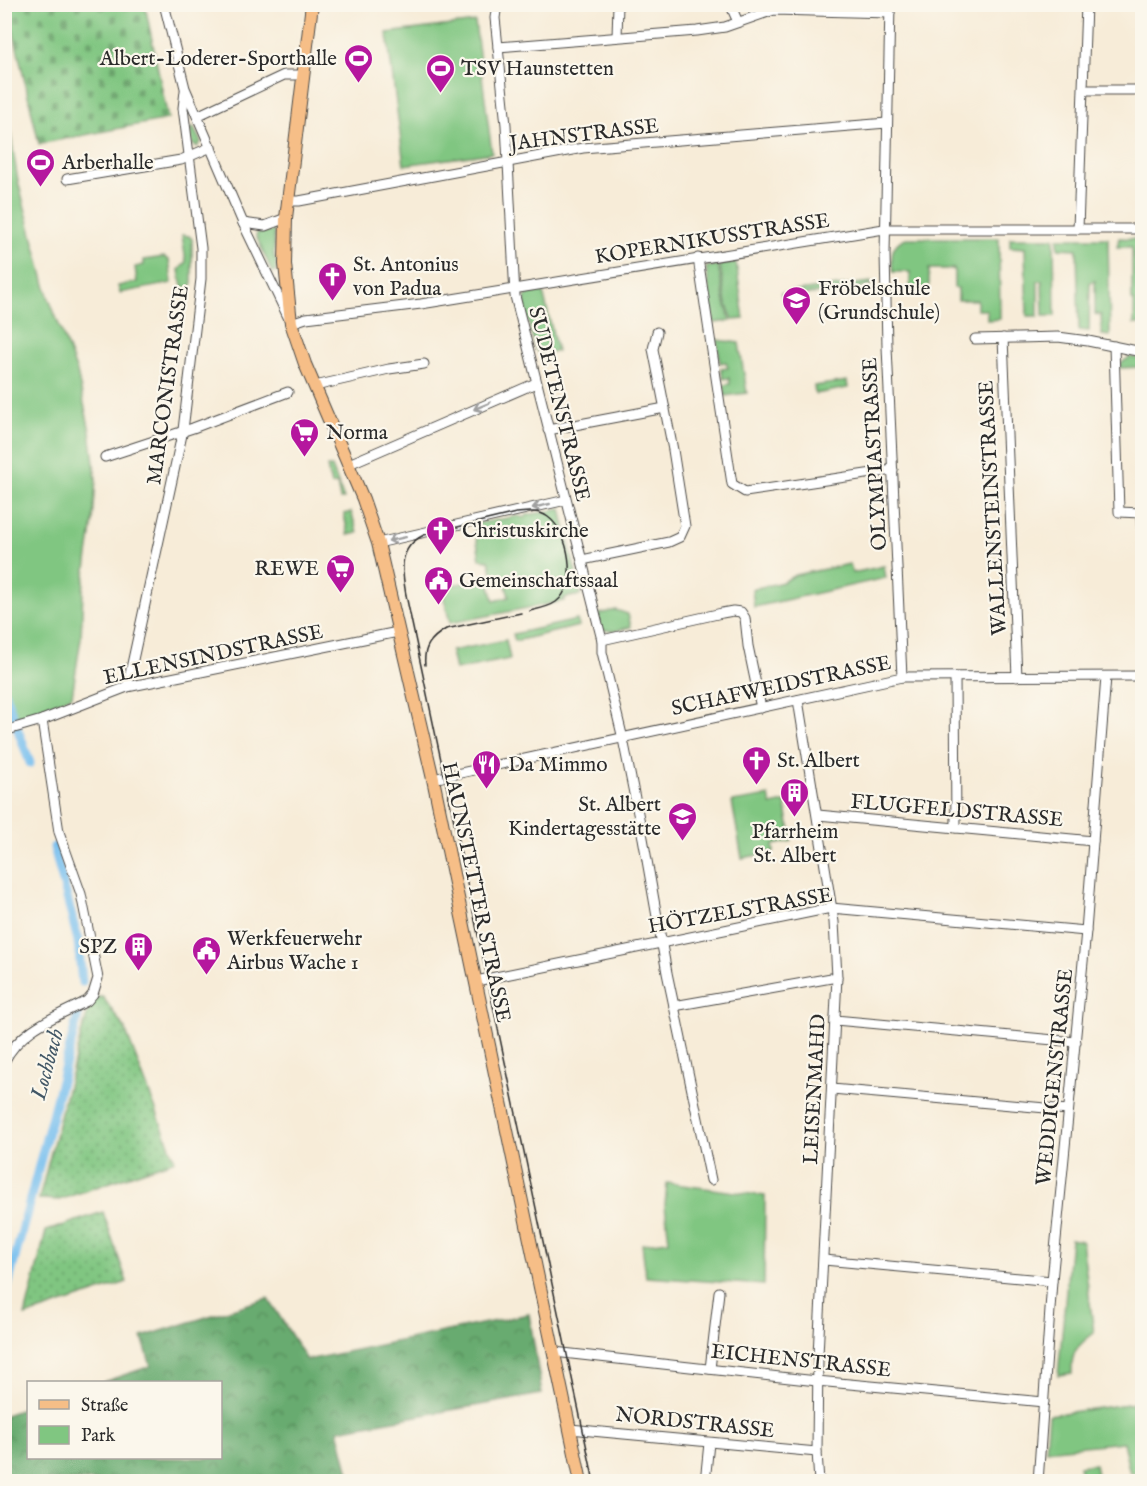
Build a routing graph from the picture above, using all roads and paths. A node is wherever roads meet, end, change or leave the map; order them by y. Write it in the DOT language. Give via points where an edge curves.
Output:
graph roads {
  1 [pos="164,4"];
  2 [pos="312,4"];
  3 [pos="497,4"];
  4 [pos="618,4"];
  5 [pos="733,4"];
  6 [pos="1086,4"];
  7 [pos="890,9"];
  8 [pos="738,22"];
  9 [pos="617,37"];
  10 [pos="498,47"];
  11 [pos="303,75"];
  12 [pos="185,88"];
  13 [pos="1084,90"];
  14 [pos="1143,90"];
  15 [pos="197,116"];
  16 [pos="887,123"];
  17 [pos="210,147"];
  18 [pos="189,155"];
  19 [pos="508,161"];
  20 [pos="68,179"];
  21 [pos="288,201"];
  22 [pos="286,219"];
  23 [pos="243,223"];
  24 [pos="1078,229"];
  25 [pos="1143,229"];
  26 [pos="884,230"];
  27 [pos="698,258"];
  28 [pos="514,288"];
  29 [pos="291,323"];
  30 [pos="657,332"];
  31 [pos="1003,338"];
  32 [pos="975,339"];
  33 [pos="1114,346"];
  34 [pos="1143,352"];
  35 [pos="424,364"];
  36 [pos="536,383"];
  37 [pos="315,386"];
  38 [pos="288,393"];
  39 [pos="665,408"];
  40 [pos="183,430"];
  41 [pos="548,430"];
  42 [pos="105,457"];
  43 [pos="349,464"];
  44 [pos="893,470"];
  45 [pos="566,500"];
  46 [pos="1142,513"];
  47 [pos="378,543"];
  48 [pos="1143,546"];
  49 [pos="582,560"];
  50 [pos="398,632"];
  51 [pos="602,640"];
  52 [pos="1143,676"];
  53 [pos="902,677"];
  54 [pos="955,677"];
  55 [pos="1017,677"];
  56 [pos="1106,677"];
  57 [pos="127,687"];
  58 [pos="798,700"];
  59 [pos="761,708"];
  60 [pos="42,720"];
  61 [pos="8,730"];
  62 [pos="623,739"];
  63 [pos="433,779"];
  64 [pos="818,815"];
  65 [pos="957,828"];
  66 [pos="1093,841"];
  67 [pos="831,908"];
  68 [pos="1086,931"];
  69 [pos="662,942"];
  70 [pos="837,976"];
  71 [pos="476,981"];
  72 [pos="674,1006"];
  73 [pos="835,1020"];
  74 [pos="1076,1042"];
  75 [pos="4,1062"];
  76 [pos="832,1089"];
  77 [pos="1068,1110"];
  78 [pos="711,1180"];
  79 [pos="824,1260"];
  80 [pos="1052,1281"];
  81 [pos="719,1292"];
  82 [pos="554,1352"];
  83 [pos="710,1370"];
  84 [pos="817,1381"];
  85 [pos="1044,1402"];
  86 [pos="570,1429"];
  87 [pos="709,1443"];
  88 [pos="817,1452"];
  89 [pos="581,1482"];
  90 [pos="705,1482"];
  91 [pos="819,1482"];
  92 [pos="1038,1482"];
  1 -- 12 [label="street"];
  2 -- 11 [label="main road, HAUNSTETTER STRASSE"];
  3 -- 10 [label="street, SUDETENSTRASSE"];
  4 -- 9 [label="street"];
  5 -- 8 [label="street"];
  6 -- 13 [label="street"];
  7 -- 8 [label="street" via="774,10"];
  7 -- 16 [label="street, OLYMPIASTRASSE"];
  8 -- 9 [label="street" via="697,31"];
  9 -- 10 [label="street"];
  10 -- 19 [label="street, SUDETENSTRASSE"];
  11 -- 15 [label="street" via="284,75"];
  11 -- 21 [label="main road, HAUNSTETTER STRASSE"];
  12 -- 15 [label="street"];
  12 -- 18 [label="street, MARCONISTRASSE" via="183,108"];
  13 -- 14 [label="street"];
  13 -- 24 [label="street"];
  15 -- 17 [label="street"];
  16 -- 19 [label="street, JAHNSTRASSE" via="583,148"];
  16 -- 26 [label="street, OLYMPIASTRASSE"];
  17 -- 18 [label="street"];
  17 -- 23 [label="street"];
  18 -- 20 [label="street" via="181,160"];
  18 -- 40 [label="street, MARCONISTRASSE" via="202,264"];
  19 -- 21 [label="street, JAHNSTRASSE"];
  19 -- 28 [label="street, SUDETENSTRASSE"];
  21 -- 22 [label="main road, HAUNSTETTER STRASSE"];
  22 -- 23 [label="street" via="265,226"];
  22 -- 29 [label="main road, HAUNSTETTER STRASSE" via="285,264"];
  23 -- 29 [label="street"];
  24 -- 25 [label="street, KOPERNIKUSSTRASSE"];
  24 -- 26 [label="street, KOPERNIKUSSTRASSE"];
  26 -- 27 [label="street, KOPERNIKUSSTRASSE"];
  26 -- 44 [label="street, OLYMPIASTRASSE"];
  27 -- 28 [label="street, KOPERNIKUSSTRASSE"];
  27 -- 44 [label="street" via="732,484 745,492"];
  28 -- 29 [label="street, KOPERNIKUSSTRASSE"];
  28 -- 36 [label="street, SUDETENSTRASSE"];
  29 -- 37 [label="main road, HAUNSTETTER STRASSE"];
  30 -- 39 [label="street" via="653,349"];
  31 -- 32 [label="street"];
  31 -- 33 [label="street" via="1058,337"];
  31 -- 55 [label="street, WALLENSTEINSTRASSE"];
  33 -- 34 [label="street"];
  33 -- 46 [label="street" via="1119,512"];
  35 -- 37 [label="street"];
  36 -- 41 [label="street, SUDETENSTRASSE"];
  36 -- 43 [label="street, one-way"];
  37 -- 43 [label="main road, HAUNSTETTER STRASSE"];
  38 -- 40 [label="street"];
  39 -- 41 [label="street"];
  39 -- 49 [label="street" via="685,526 680,537"];
  40 -- 42 [label="street"];
  40 -- 57 [label="street, MARCONISTRASSE"];
  41 -- 45 [label="street, SUDETENSTRASSE"];
  43 -- 47 [label="main road, HAUNSTETTER STRASSE"];
  44 -- 53 [label="street, OLYMPIASTRASSE"];
  45 -- 47 [label="street, one-way"];
  45 -- 49 [label="street, SUDETENSTRASSE"];
  46 -- 48 [label="street"];
  47 -- 50 [label="main road, HAUNSTETTER STRASSE"];
  49 -- 51 [label="street, SUDETENSTRASSE"];
  50 -- 57 [label="street, ELLENSINDSTRASSE"];
  50 -- 63 [label="main road, HAUNSTETTER STRASSE"];
  51 -- 59 [label="street" via="741,612"];
  51 -- 62 [label="street, SUDETENSTRASSE"];
  52 -- 56 [label="street, SCHAFWEIDSTRASSE"];
  53 -- 54 [label="street, SCHAFWEIDSTRASSE"];
  53 -- 58 [label="street, SCHAFWEIDSTRASSE"];
  54 -- 55 [label="street, SCHAFWEIDSTRASSE"];
  54 -- 65 [label="street"];
  55 -- 56 [label="street, SCHAFWEIDSTRASSE"];
  56 -- 66 [label="street, WEDDIGENSTRASSE"];
  57 -- 60 [label="street, ELLENSINDSTRASSE"];
  58 -- 59 [label="street, SCHAFWEIDSTRASSE"];
  58 -- 64 [label="street, LEISENMAHD"];
  59 -- 62 [label="street, SCHAFWEIDSTRASSE"];
  60 -- 61 [label="street, ELLENSINDSTRASSE"];
  60 -- 75 [label="street" via="59,832 81,894 98,978 87,1001 33,1028"];
  62 -- 63 [label="street, SCHAFWEIDSTRASSE"];
  62 -- 69 [label="street, SUDETENSTRASSE"];
  63 -- 71 [label="main road, HAUNSTETTER STRASSE"];
  64 -- 65 [label="street, FLUGFELDSTRASSE"];
  64 -- 67 [label="street, LEISENMAHD"];
  65 -- 66 [label="street, FLUGFELDSTRASSE"];
  66 -- 68 [label="street, WEDDIGENSTRASSE"];
  67 -- 68 [label="street, HÖTZELSTRASSE"];
  67 -- 69 [label="street, HÖTZELSTRASSE"];
  67 -- 70 [label="street, LEISENMAHD"];
  68 -- 74 [label="street, WEDDIGENSTRASSE"];
  69 -- 71 [label="street, HÖTZELSTRASSE"];
  69 -- 72 [label="street, SUDETENSTRASSE"];
  70 -- 72 [label="street"];
  70 -- 73 [label="street, LEISENMAHD"];
  71 -- 82 [label="main road, HAUNSTETTER STRASSE"];
  72 -- 78 [label="street, SUDETENSTRASSE"];
  73 -- 74 [label="street"];
  73 -- 76 [label="street, LEISENMAHD"];
  74 -- 77 [label="street, WEDDIGENSTRASSE"];
  76 -- 77 [label="street"];
  76 -- 79 [label="street, LEISENMAHD"];
  77 -- 80 [label="street, WEDDIGENSTRASSE"];
  79 -- 80 [label="street"];
  79 -- 84 [label="street, LEISENMAHD"];
  80 -- 85 [label="street, WEDDIGENSTRASSE"];
  81 -- 83 [label="street"];
  82 -- 83 [label="street, EICHENSTRASSE"];
  82 -- 86 [label="main road, HAUNSTETTER STRASSE"];
  83 -- 84 [label="street, EICHENSTRASSE"];
  84 -- 85 [label="street, EICHENSTRASSE"];
  84 -- 88 [label="street, LEISENMAHD"];
  85 -- 92 [label="street, WEDDIGENSTRASSE"];
  86 -- 87 [label="street, NORDSTRASSE"];
  86 -- 89 [label="main road, HAUNSTETTER STRASSE"];
  87 -- 88 [label="street, NORDSTRASSE"];
  87 -- 90 [label="street"];
  88 -- 91 [label="street, LEISENMAHD"];
}
